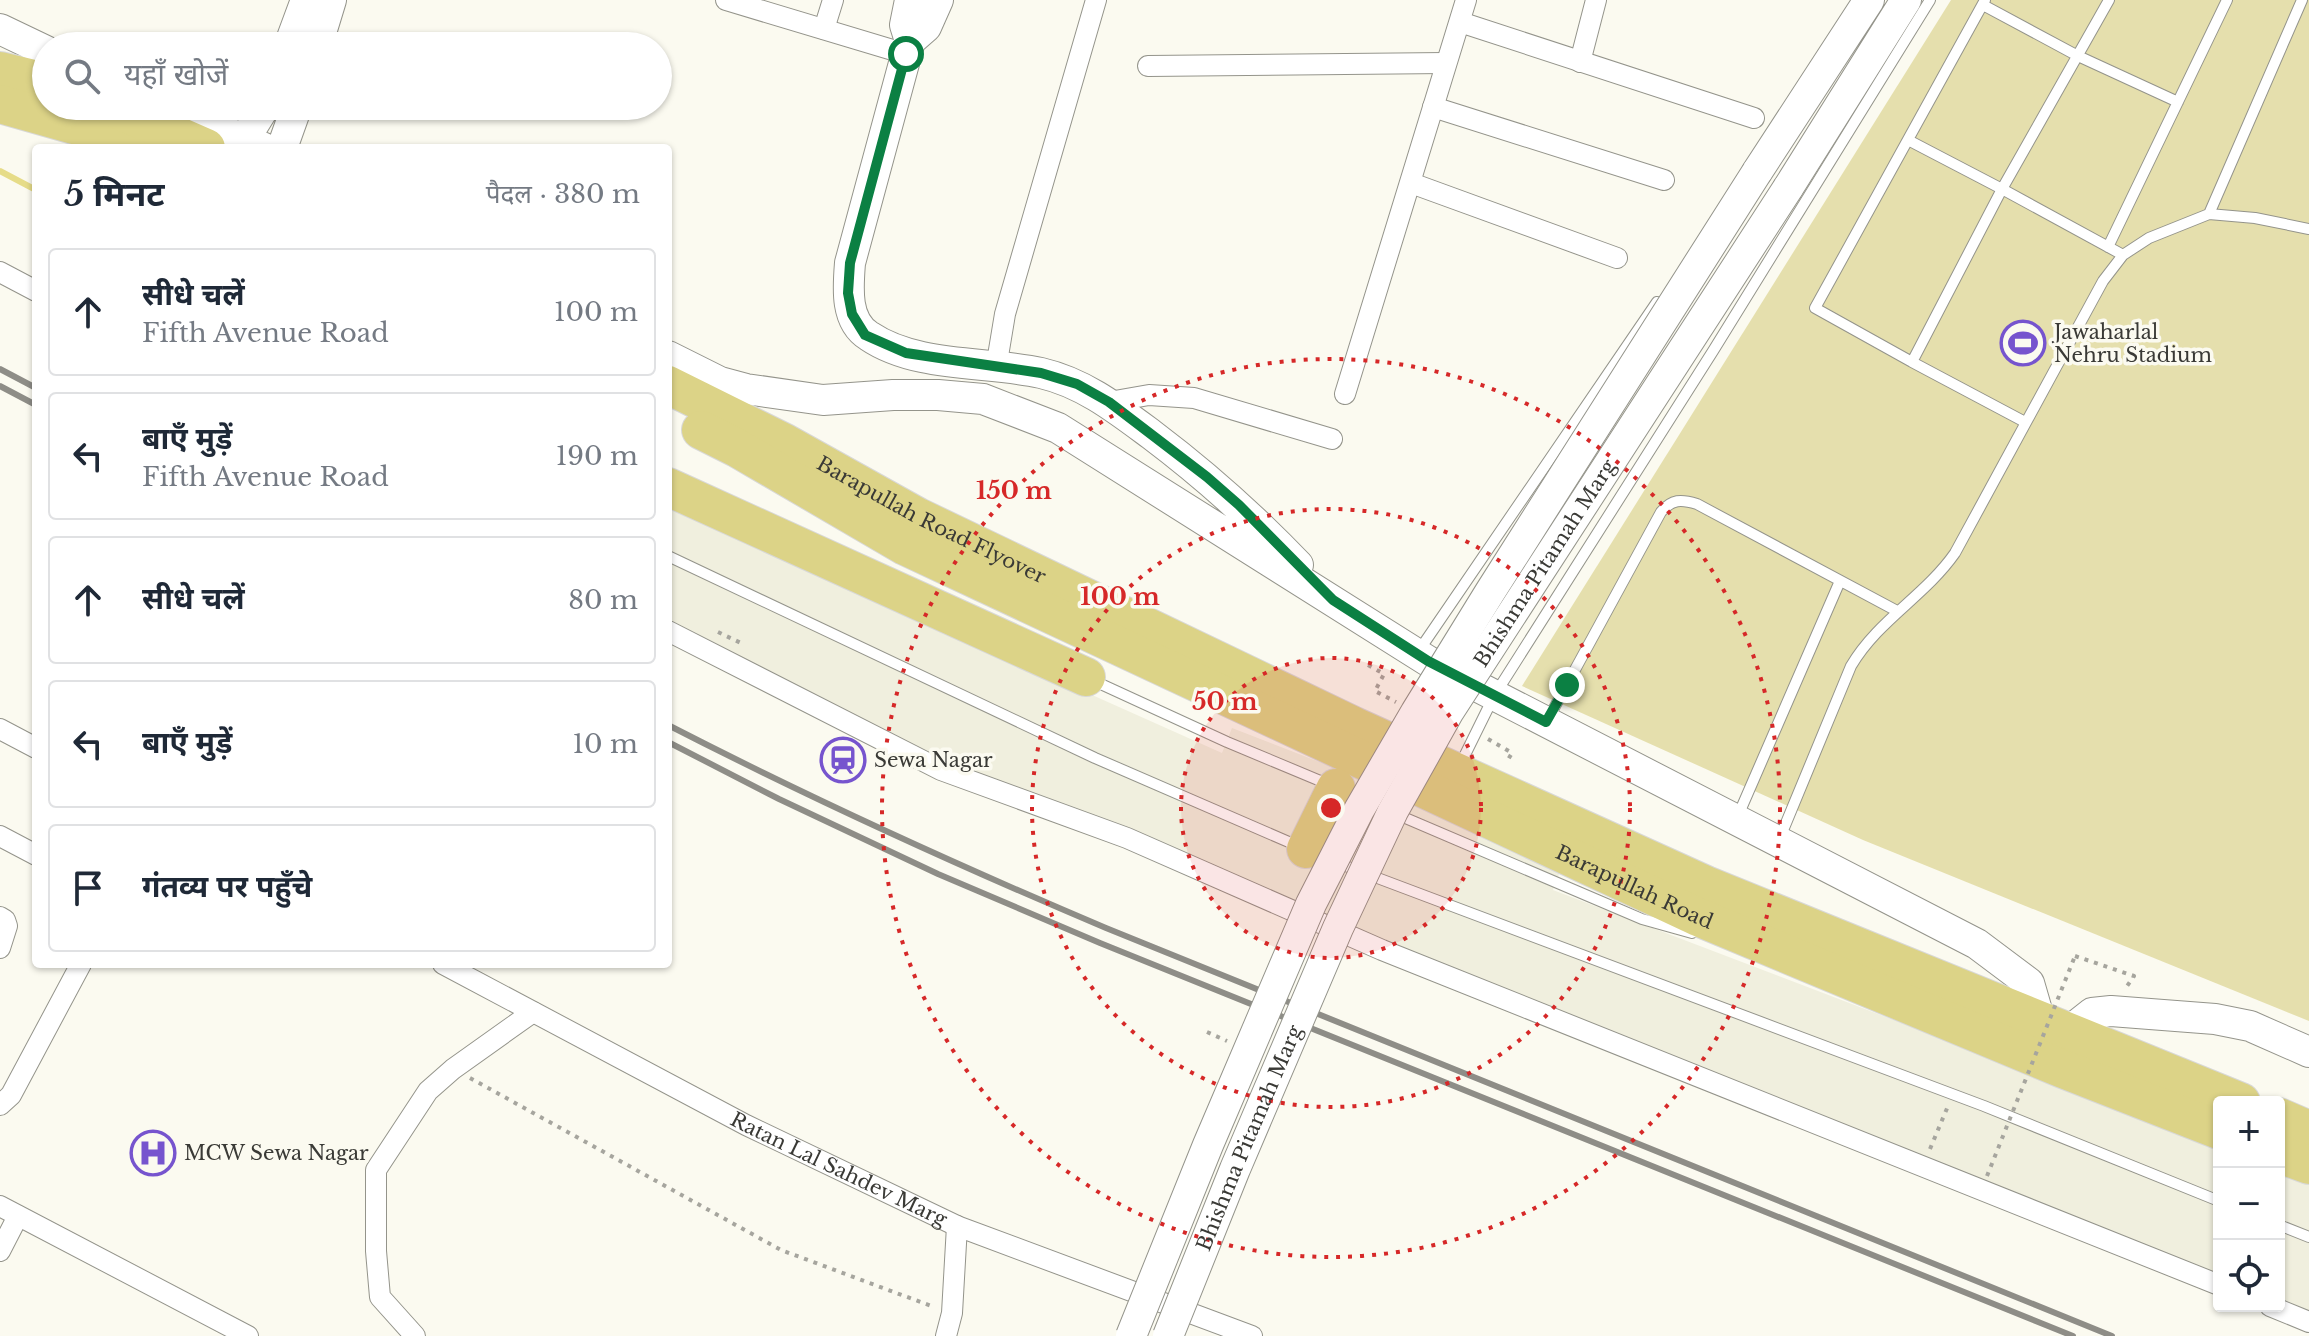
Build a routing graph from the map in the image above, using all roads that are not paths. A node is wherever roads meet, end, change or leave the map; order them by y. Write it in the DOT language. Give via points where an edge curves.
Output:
graph roads {
  1 [pos="306,0"];
  2 [pos="331,0"];
  3 [pos="726,0"];
  4 [pos="833,0"];
  5 [pos="910,0"];
  6 [pos="938,0"];
  7 [pos="1096,0"];
  8 [pos="1466,0"];
  9 [pos="1596,0"];
  10 [pos="1869,0"];
  11 [pos="1906,0"];
  12 [pos="1930,0"];
  13 [pos="2109,0"];
  14 [pos="2227,0"];
  15 [pos="2302,0"];
  16 [pos="1984,2"];
  17 [pos="1460,22"];
  18 [pos="0,29"];
  19 [pos="824,29"];
  20 [pos="294,32"];
  21 [pos="321,32"];
  22 [pos="32,44"];
  23 [pos="908,47"];
  24 [pos="2078,56"];
  25 [pos="0,57"];
  26 [pos="1580,62"];
  27 [pos="1446,63"];
  28 [pos="1148,66"];
  29 [pos="0,71"];
  30 [pos="32,74"];
  31 [pos="32,78"];
  32 [pos="2178,102"];
  33 [pos="0,104"];
  34 [pos="1433,107"];
  35 [pos="32,113"];
  36 [pos="1754,118"];
  37 [pos="56,120"];
  38 [pos="128,120"];
  39 [pos="142,120"];
  40 [pos="196,120"];
  41 [pos="259,120"];
  42 [pos="292,120"];
  43 [pos="1908,140"];
  44 [pos="128,144"];
  45 [pos="177,144"];
  46 [pos="197,144"];
  47 [pos="245,144"];
  48 [pos="250,144"];
  49 [pos="283,144"];
  50 [pos="1757,172"];
  51 [pos="1664,180"];
  52 [pos="1411,183"];
  53 [pos="2002,189"];
  54 [pos="2209,214"];
  55 [pos="2309,229"];
  56 [pos="1705,231"];
  57 [pos="2108,247"];
  58 [pos="2123,255"];
  59 [pos="1617,258"];
  60 [pos="0,272"];
  61 [pos="32,289"];
  62 [pos="1660,297"];
  63 [pos="672,358"];
  64 [pos="1912,362"];
  65 [pos="996,368"];
  66 [pos="672,387"];
  67 [pos="1345,394"];
  68 [pos="1109,402"];
  69 [pos="672,416"];
  70 [pos="2025,422"];
  71 [pos="1332,439"];
  72 [pos="672,489"];
  73 [pos="912,532"];
  74 [pos="672,558"];
  75 [pos="1840,581"];
  76 [pos="983,583"];
  77 [pos="1333,600"];
  78 [pos="1897,611"];
  79 [pos="1062,620"];
  80 [pos="963,621"];
  81 [pos="672,633"];
  82 [pos="1417,654"];
  83 [pos="1043,658"];
  84 [pos="1086,677"];
  85 [pos="1494,696"];
  86 [pos="1546,722"];
  87 [pos="0,729"];
  88 [pos="32,746"];
  89 [pos="1457,773"];
  90 [pos="1336,788"];
  91 [pos="1736,820"];
  92 [pos="0,836"];
  93 [pos="1778,841"];
  94 [pos="1306,849"];
  95 [pos="32,853"];
  96 [pos="0,917"];
  97 [pos="1702,935"];
  98 [pos="1732,943"];
  99 [pos="0,948"];
  100 [pos="1806,962"];
  101 [pos="79,968"];
  102 [pos="450,968"];
  103 [pos="533,1012"];
  104 [pos="2054,1026"];
  105 [pos="2309,1052"];
  106 [pos="2226,1096"];
  107 [pos="0,1105"];
  108 [pos="2285,1120"];
  109 [pos="2213,1128"];
  110 [pos="2309,1130"];
  111 [pos="2285,1156"];
  112 [pos="2309,1165"];
  113 [pos="2213,1199"];
  114 [pos="9,1211"];
  115 [pos="957,1226"];
  116 [pos="2285,1227"];
  117 [pos="2309,1237"];
  118 [pos="0,1251"];
  119 [pos="2213,1283"];
  120 [pos="2285,1312"];
  121 [pos="2309,1322"];
  122 [pos="1201,1327"];
  123 [pos="248,1336"];
  124 [pos="415,1336"];
  125 [pos="946,1336"];
  126 [pos="1131,1336"];
  127 [pos="1168,1336"];
  128 [pos="1252,1336"];
  1 -- 20 [label="main road"];
  2 -- 21 [label="main road"];
  3 -- 19 [label="street"];
  4 -- 19 [label="street"];
  5 -- 23 [label="main road"];
  6 -- 23 [label="main road" via="926,27"];
  7 -- 65 [label="street" via="1005,314"];
  8 -- 17 [label="street"];
  9 -- 26 [label="street"];
  10 -- 50 [label="main road, Bhishma Pitamah Marg"];
  11 -- 127 [label="main road, Bhishma Pitamah Marg, bridge" via="1449,711 1393,811 1326,955"];
  12 -- 85 [label="lane"];
  13 -- 24 [label="lane"];
  14 -- 32 [label="lane"];
  15 -- 54 [label="lane"];
  16 -- 24 [label="lane"];
  16 -- 43 [label="lane"];
  17 -- 26 [label="street"];
  17 -- 27 [label="street"];
  18 -- 22 [label="main road"];
  19 -- 23 [label="street"];
  23 -- 65 [label="main road" via="850,263 852,314 865,335 906,353"];
  24 -- 32 [label="lane"];
  24 -- 53 [label="lane"];
  25 -- 30 [label="main road"];
  26 -- 36 [label="street"];
  27 -- 28 [label="street"];
  27 -- 34 [label="street"];
  29 -- 31 [label="highway"];
  32 -- 57 [label="lane"];
  33 -- 35 [label="highway"];
  34 -- 51 [label="street"];
  34 -- 52 [label="street"];
  37 -- 44 [label="highway"];
  38 -- 45 [label="main road"];
  39 -- 46 [label="highway"];
  40 -- 47 [label="main road"];
  41 -- 48 [label="main road"];
  42 -- 49 [label="main road"];
  43 -- 53 [label="lane"];
  43 -- 64 [label="lane" via="1815,308"];
  50 -- 56 [label="lane" via="1741,179"];
  50 -- 126 [label="main road, Bhishma Pitamah Marg, bridge" via="1359,810 1311,904"];
  52 -- 59 [label="street"];
  52 -- 67 [label="street"];
  53 -- 57 [label="lane"];
  53 -- 64 [label="lane"];
  54 -- 55 [label="lane"];
  54 -- 58 [label="lane" via="2149,238"];
  57 -- 58 [label="lane"];
  58 -- 70 [label="lane" via="2103,281"];
  60 -- 61 [label="street"];
  62 -- 82 [label="lane"];
  63 -- 77 [label="main road" via="746,389 823,400 938,395 983,399 1023,413 1058,428"];
  64 -- 70 [label="lane"];
  65 -- 68 [label="main road" via="1041,373 1077,384"];
  66 -- 73 [label="highway, Barapullah Road Flyover" via="785,443"];
  68 -- 71 [label="street" via="1149,395 1194,398"];
  68 -- 77 [label="main road" via="1239,505"];
  69 -- 73 [label="highway, Barapullah Road Flyover"];
  70 -- 78 [label="lane" via="1955,553 1941,573"];
  72 -- 80 [label="highway"];
  73 -- 76 [label="highway, Barapullah Road Flyover"];
  73 -- 89 [label="highway, Barapullah Road Flyover"];
  74 -- 94 [label="lane" via="1095,758"];
  75 -- 78 [label="lane"];
  75 -- 86 [label="lane" via="1697,504 1669,503"];
  75 -- 91 [label="lane"];
  76 -- 79 [label="highway, Barapullah Road Flyover"];
  76 -- 80 [label="highway"];
  77 -- 82 [label="main road"];
  78 -- 93 [label="lane" via="1851,666"];
  79 -- 83 [label="highway"];
  79 -- 100 [label="highway, Barapullah Road" via="1698,917"];
  80 -- 83 [label="highway"];
  81 -- 119 [label="street" via="941,770 1127,838 1382,950"];
  82 -- 85 [label="main road"];
  83 -- 84 [label="highway"];
  84 -- 90 [label="lane"];
  85 -- 86 [label="main road"];
  85 -- 89 [label="lane"];
  86 -- 91 [label="main road"];
  87 -- 88 [label="street"];
  89 -- 104 [label="highway, Barapullah Road" via="1706,885"];
  90 -- 94 [label="highway"];
  90 -- 97 [label="lane" via="1642,919"];
  91 -- 93 [label="main road"];
  92 -- 95 [label="street"];
  93 -- 104 [label="main road" via="1977,944 2029,983"];
  94 -- 113 [label="lane" via="1953,1094"];
  96 -- 99 [label="street" via="7,926"];
  98 -- 100 [label="lane"];
  100 -- 109 [label="highway, Barapullah Road"];
  101 -- 107 [label="street" via="11,1095"];
  102 -- 103 [label="street, Ratan Lal Sahdev Marg"];
  103 -- 115 [label="street, Ratan Lal Sahdev Marg" via="746,1125"];
  103 -- 124 [label="street" via="428,1091 376,1170 380,1297"];
  104 -- 105 [label="main road" via="2111,1011 2215,1019 2250,1026"];
  104 -- 106 [label="highway, Barapullah Road"];
  108 -- 110 [label="highway"];
  111 -- 112 [label="highway"];
  114 -- 118 [label="street"];
  114 -- 123 [label="street"];
  115 -- 122 [label="street, Ratan Lal Sahdev Marg"];
  115 -- 125 [label="street"];
  116 -- 117 [label="lane"];
  120 -- 121 [label="street"];
  122 -- 128 [label="street, Ratan Lal Sahdev Marg"];
}
